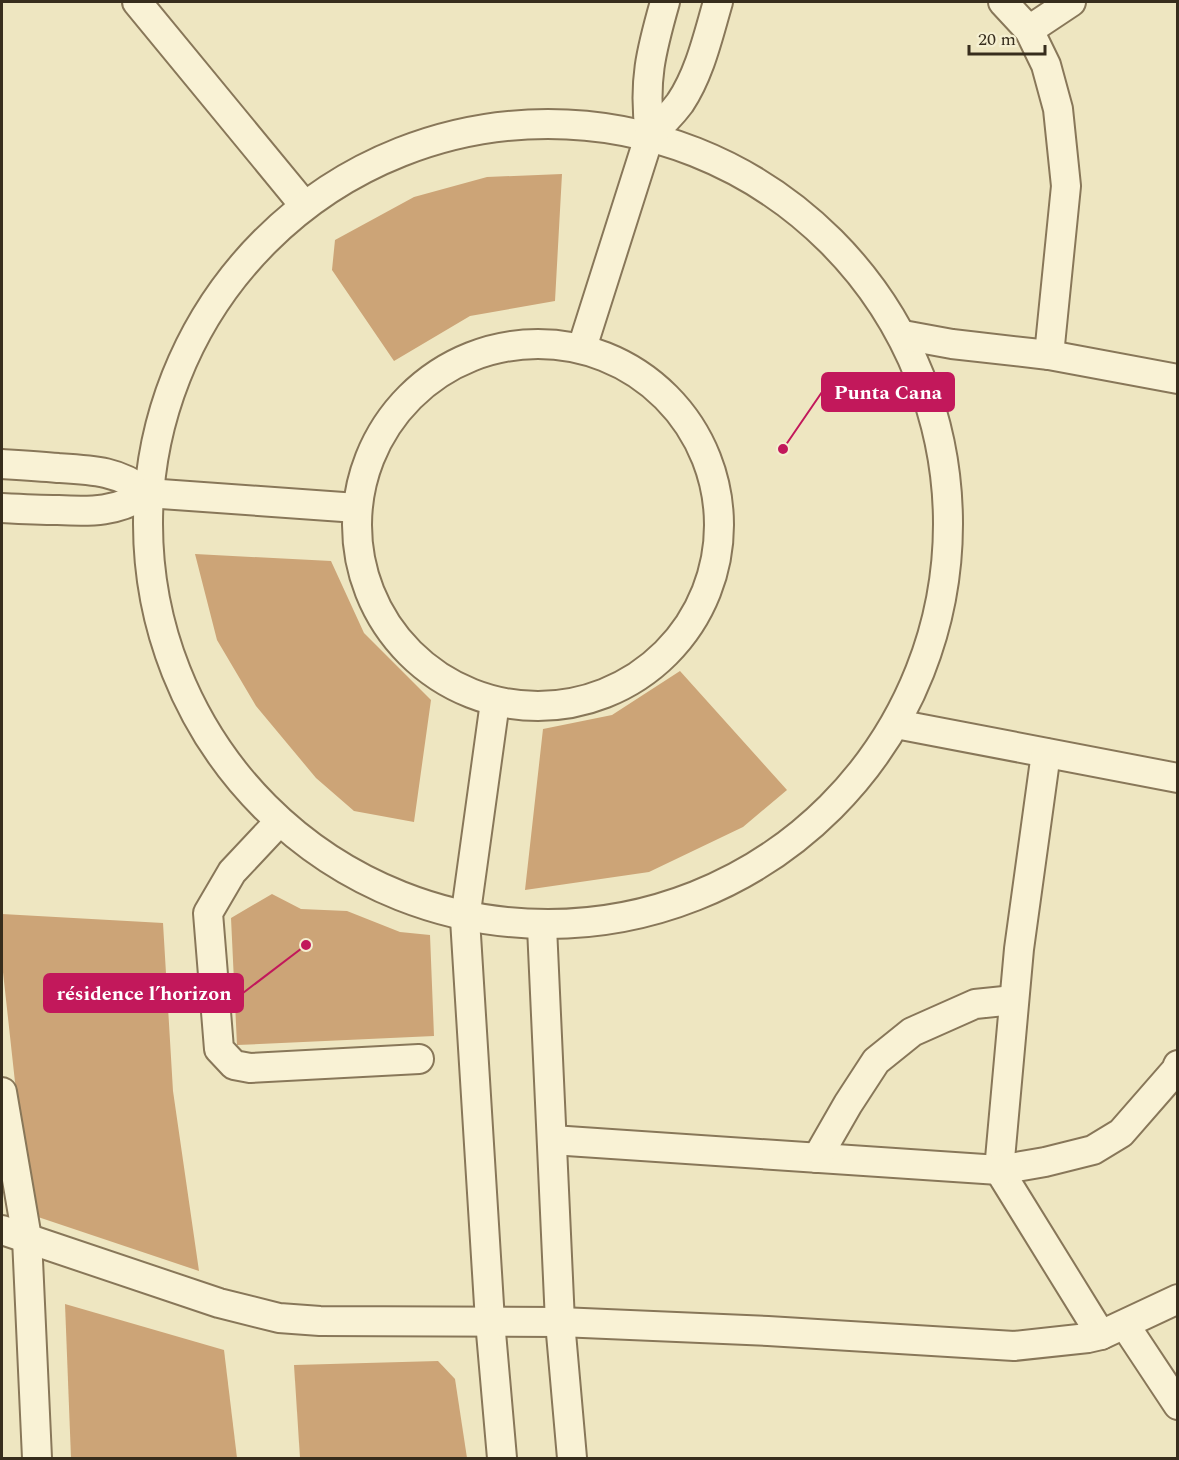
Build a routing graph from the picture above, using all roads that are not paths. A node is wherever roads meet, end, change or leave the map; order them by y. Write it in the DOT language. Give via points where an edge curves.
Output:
graph roads {
  1 [pos="137,2"];
  2 [pos="665,2"];
  3 [pos="718,2"];
  4 [pos="1003,2"];
  5 [pos="1071,2"];
  6 [pos="1029,30"];
  7 [pos="650,134"];
  8 [pos="304,205"];
  9 [pos="903,335"];
  10 [pos="582,348"];
  11 [pos="1049,355"];
  12 [pos="1178,379"];
  13 [pos="2,464"];
  14 [pos="147,493"];
  15 [pos="2,508"];
  16 [pos="357,508"];
  17 [pos="495,702"];
  18 [pos="897,724"];
  19 [pos="1046,753"];
  20 [pos="1178,778"];
  21 [pos="278,823"];
  22 [pos="465,919"];
  23 [pos="542,927"];
  24 [pos="1014,1000"];
  25 [pos="419,1059"];
  26 [pos="1178,1065"];
  27 [pos="2,1092"];
  28 [pos="552,1140"];
  29 [pos="817,1158"];
  30 [pos="999,1170"];
  31 [pos="14,1234"];
  32 [pos="1178,1299"];
  33 [pos="490,1321"];
  34 [pos="560,1322"];
  35 [pos="1113,1330"];
  36 [pos="1178,1405"];
  37 [pos="37,1458"];
  38 [pos="502,1458"];
  39 [pos="572,1458"];
  1 -- 8 [label="street"];
  2 -- 7 [label="street" via="648,74"];
  3 -- 7 [label="street" via="690,87 672,113"];
  4 -- 6 [label="street"];
  5 -- 6 [label="street"];
  6 -- 11 [label="street" via="1046,65 1058,109 1066,186"];
  7 -- 8 [label="street" via="578,123 505,124 433,138 365,166"];
  7 -- 9 [label="street" via="728,163 798,208 858,266"];
  7 -- 10 [label="street"];
  8 -- 14 [label="street" via="225,285 172,384"];
  9 -- 11 [label="street"];
  9 -- 18 [label="street" via="939,429 950,530 936,630"];
  10 -- 16 [label="street" via="556,344 504,346 479,353 433,377 413,393 381,434 362,482"];
  10 -- 17 [label="street" via="606,356 651,382 670,400 700,442 717,491 720,517 714,568 703,601 681,638 663,657 621,687 572,704 546,707"];
  11 -- 12 [label="street"];
  13 -- 14 [label="street" via="107,472"];
  14 -- 15 [label="street" via="135,501 88,512"];
  14 -- 16 [label="street"];
  14 -- 21 [label="street" via="156,615 201,729"];
  16 -- 17 [label="street" via="360,560 366,585 390,631 406,651 447,683"];
  17 -- 22 [label="street"];
  18 -- 19 [label="street"];
  18 -- 23 [label="street" via="832,809 747,874 648,914"];
  19 -- 20 [label="street"];
  19 -- 24 [label="street"];
  21 -- 22 [label="street" via="365,884"];
  21 -- 25 [label="street" via="232,872 208,913 219,1049 234,1065 250,1068"];
  22 -- 23 [label="street"];
  22 -- 33 [label="street"];
  23 -- 28 [label="street"];
  24 -- 29 [label="street" via="975,1004 912,1032 876,1061"];
  24 -- 30 [label="street"];
  26 -- 30 [label="street" via="1121,1133 1093,1150"];
  27 -- 31 [label="street"];
  28 -- 29 [label="street"];
  28 -- 34 [label="street"];
  29 -- 30 [label="street"];
  30 -- 35 [label="street"];
  31 -- 33 [label="street" via="219,1303 279,1318"];
  31 -- 37 [label="street"];
  32 -- 35 [label="street"];
  33 -- 34 [label="street"];
  33 -- 38 [label="street"];
  34 -- 35 [label="street" via="1014,1346 1088,1338"];
  34 -- 39 [label="street"];
  35 -- 36 [label="street"];
}
